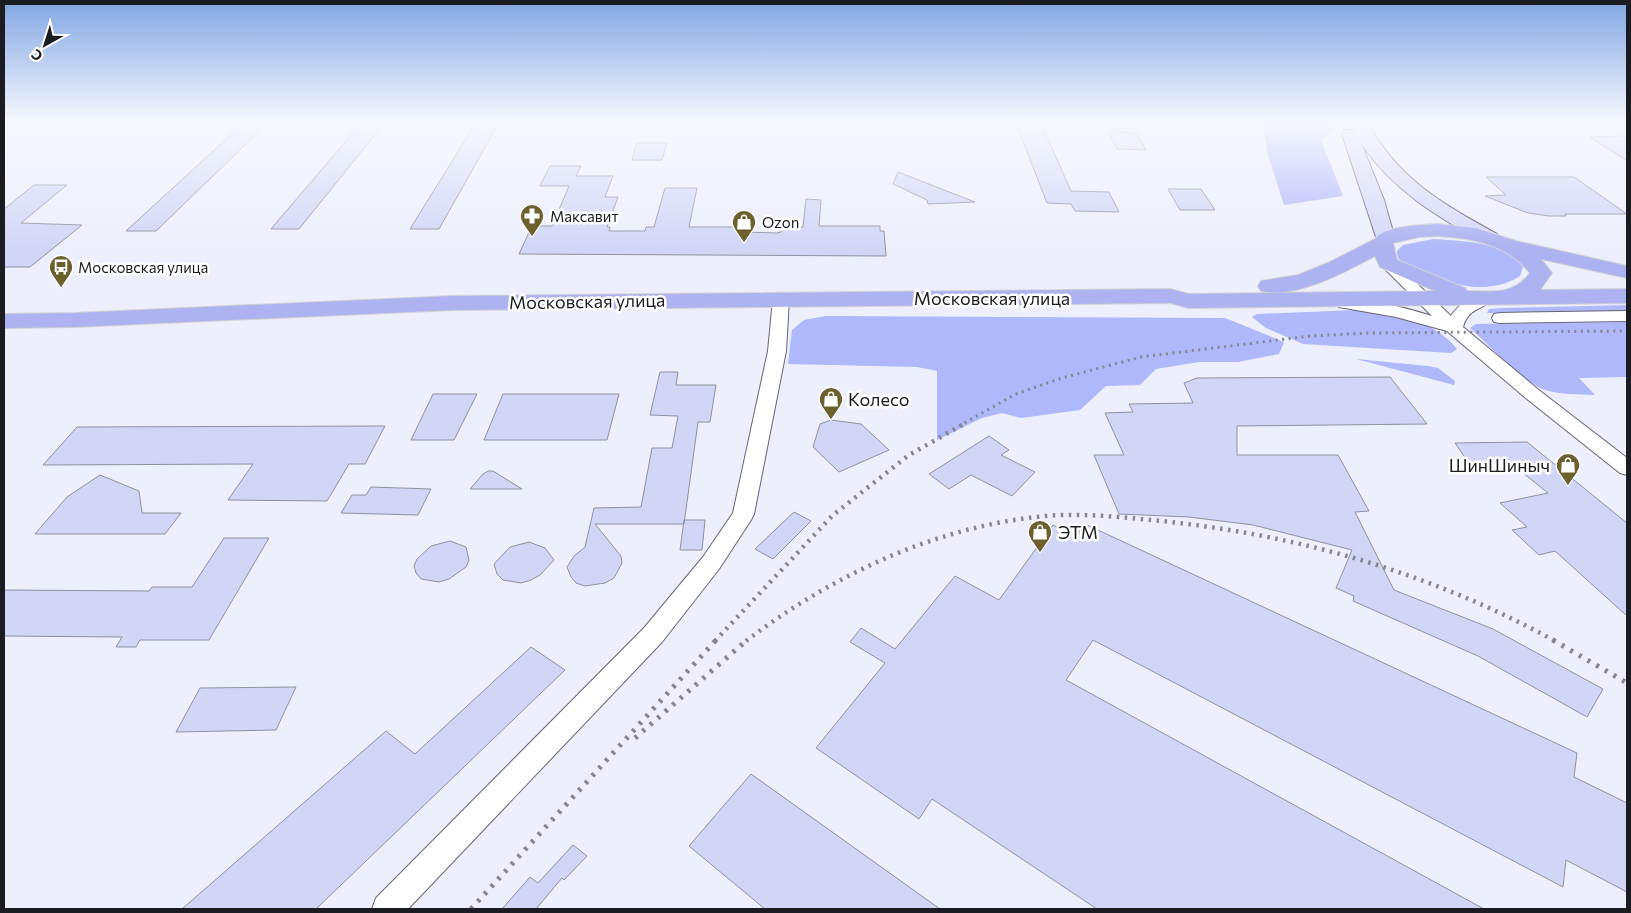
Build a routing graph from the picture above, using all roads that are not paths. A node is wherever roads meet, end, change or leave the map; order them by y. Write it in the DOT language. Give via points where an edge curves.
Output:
graph roads {
  1 [pos="1360,164"];
  2 [pos="1384,164"];
  3 [pos="1490,238"];
  4 [pos="1511,246"];
  5 [pos="1385,248"];
  6 [pos="1627,272"];
  7 [pos="1170,296"];
  8 [pos="1627,296"];
  9 [pos="1480,298"];
  10 [pos="1512,298"];
  11 [pos="781,299"];
  12 [pos="1422,299"];
  13 [pos="1292,300"];
  14 [pos="1627,316"];
  15 [pos="1500,318"];
  16 [pos="4,321"];
  17 [pos="1454,329"];
  18 [pos="1627,468"];
  19 [pos="387,909"];
  1 -- 5 [label="main road" via="1374,200"];
  2 -- 3 [label="main road" via="1437,208"];
  3 -- 4 [label="main road, Московская улица"];
  3 -- 5 [label="main road, Московская улица" via="1433,230 1402,232"];
  4 -- 6 [label="main road"];
  4 -- 10 [label="main road" via="1527,256 1541,273 1531,287"];
  5 -- 7 [label="main road, Московская улица" via="1303,281 1188,291"];
  5 -- 9 [label="main road" via="1431,283"];
  5 -- 12 [label="street"];
  7 -- 11 [label="main road, Московская улица"];
  7 -- 13 [label="main road, Московская улица" via="1189,300"];
  8 -- 10 [label="main road"];
  9 -- 10 [label="main road, Московская улица"];
  9 -- 12 [label="main road, Московская улица"];
  9 -- 17 [label="street" via="1466,306 1457,317"];
  11 -- 16 [label="main road, Московская улица" via="453,303"];
  11 -- 19 [label="street" via="778,351 743,514 711,563 653,635"];
  12 -- 13 [label="main road, Московская улица"];
  12 -- 17 [label="street"];
  13 -- 17 [label="street" via="1377,306"];
  14 -- 15 [label="street"];
  17 -- 18 [label="street"];
}
